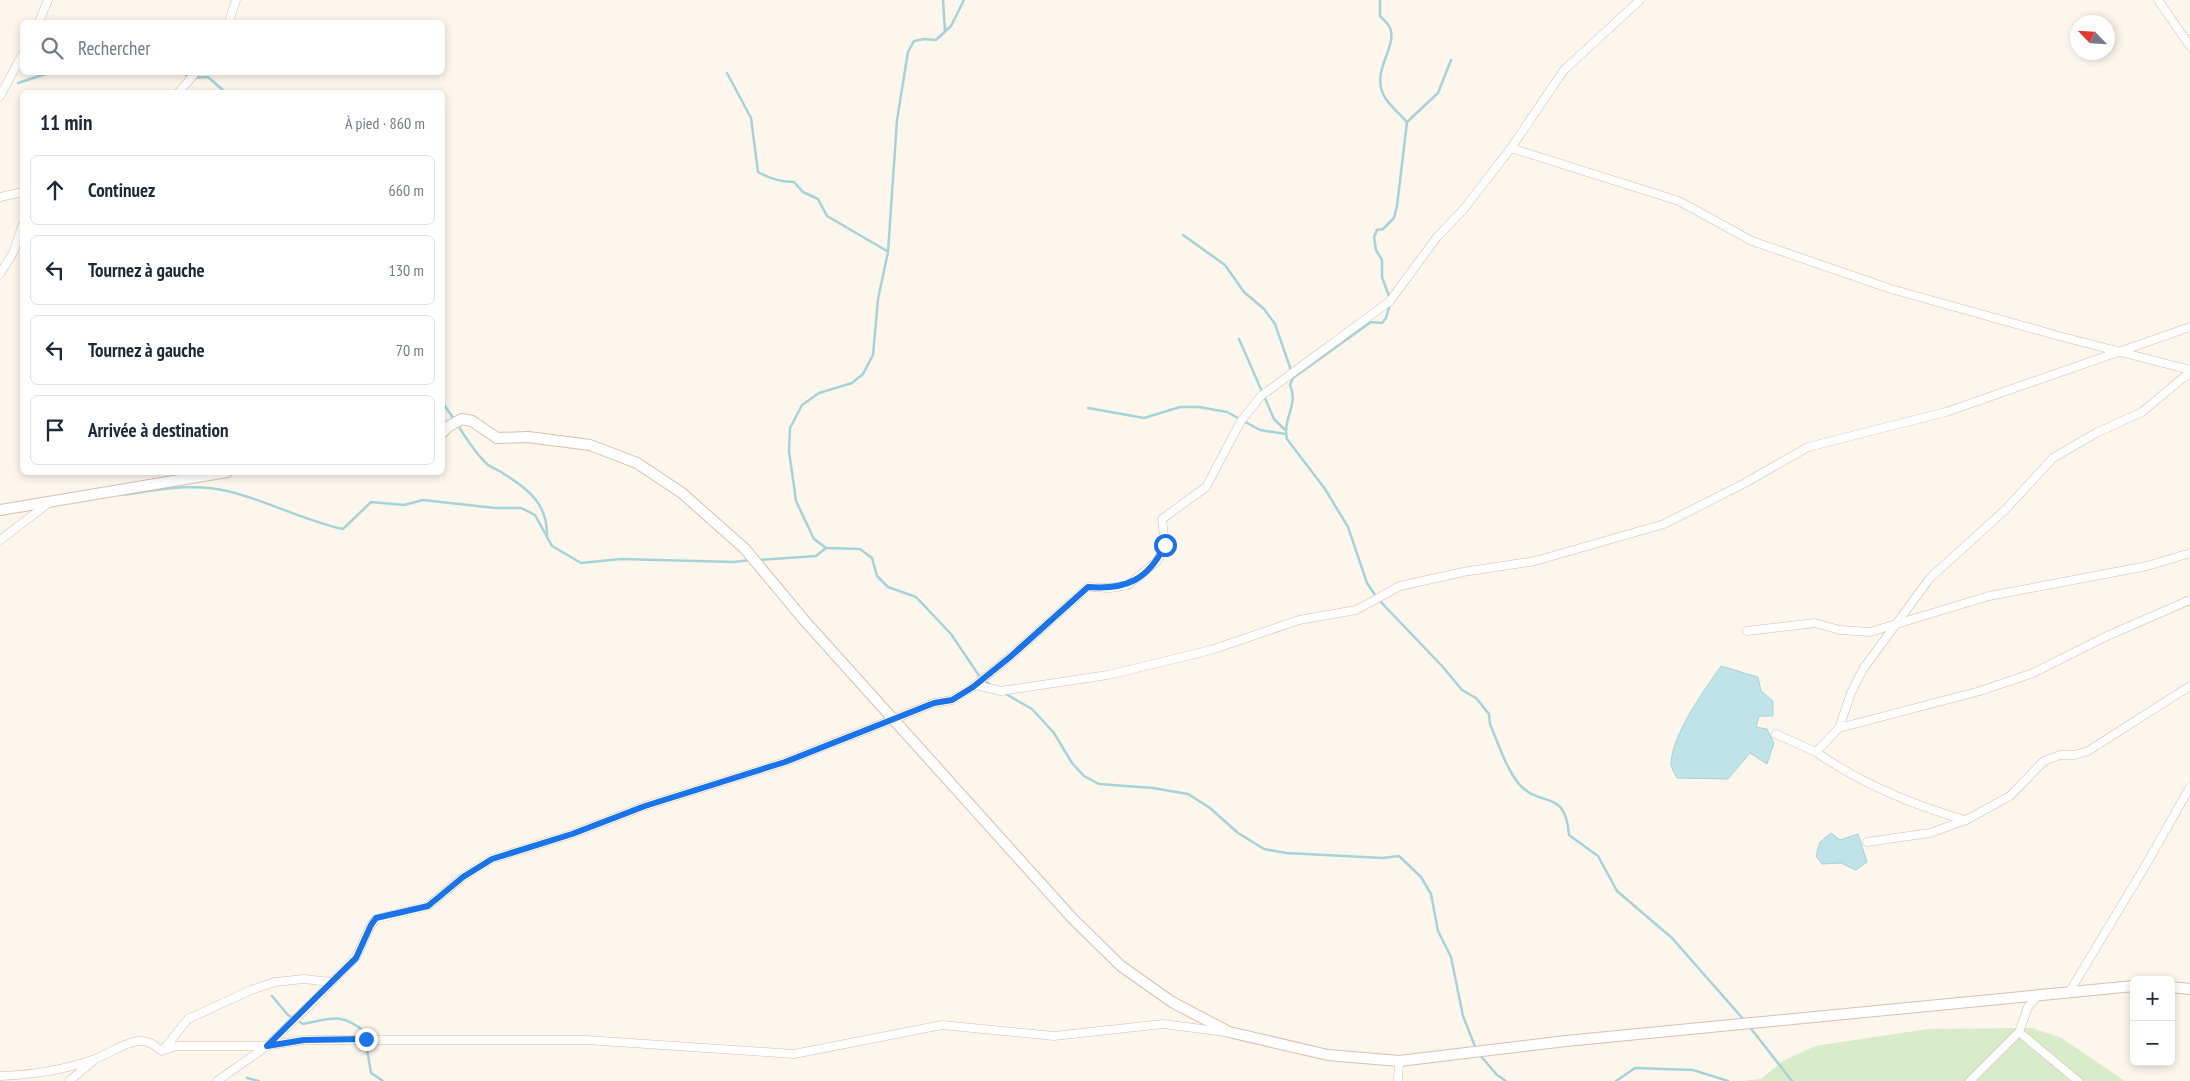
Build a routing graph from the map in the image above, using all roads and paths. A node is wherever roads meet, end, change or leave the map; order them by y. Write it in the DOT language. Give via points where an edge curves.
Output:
graph roads {
  1 [pos="48,0"];
  2 [pos="236,0"];
  3 [pos="1640,0"];
  4 [pos="2158,0"];
  5 [pos="40,20"];
  6 [pos="230,20"];
  7 [pos="2190,46"];
  8 [pos="20,59"];
  9 [pos="193,75"];
  10 [pos="181,90"];
  11 [pos="0,96"];
  12 [pos="1511,148"];
  13 [pos="20,192"];
  14 [pos="0,197"];
  15 [pos="20,232"];
  16 [pos="0,274"];
  17 [pos="2190,327"];
  18 [pos="2124,352"];
  19 [pos="2190,371"];
  20 [pos="445,430"];
  21 [pos="209,475"];
  22 [pos="50,502"];
  23 [pos="0,510"];
  24 [pos="0,540"];
  25 [pos="2190,553"];
  26 [pos="2190,600"];
  27 [pos="1897,625"];
  28 [pos="1747,631"];
  29 [pos="2190,686"];
  30 [pos="973,687"];
  31 [pos="894,720"];
  32 [pos="1839,728"];
  33 [pos="1776,734"];
  34 [pos="1816,752"];
  35 [pos="2190,787"];
  36 [pos="1966,820"];
  37 [pos="1867,842"];
  38 [pos="331,982"];
  39 [pos="2130,986"];
  40 [pos="2175,987"];
  41 [pos="2190,989"];
  42 [pos="2070,991"];
  43 [pos="2039,994"];
  44 [pos="1230,1032"];
  45 [pos="2018,1032"];
  46 [pos="267,1046"];
  47 [pos="162,1051"];
  48 [pos="95,1059"];
  49 [pos="1399,1061"];
  50 [pos="0,1077"];
  51 [pos="9,1081"];
  52 [pos="69,1081"];
  53 [pos="218,1081"];
  54 [pos="1398,1081"];
  55 [pos="1970,1081"];
  56 [pos="2078,1081"];
  1 -- 5 [label="street"];
  2 -- 6 [label="street"];
  3 -- 12 [label="street" via="1564,70"];
  4 -- 7 [label="street"];
  8 -- 11 [label="street"];
  9 -- 10 [label="street"];
  12 -- 18 [label="street" via="1678,202 1752,241 1891,289"];
  12 -- 30 [label="street" via="1463,210 1437,237 1390,301 1261,396 1241,421 1206,487 1162,519 1165,545 1158,560 1128,585 1088,587"];
  13 -- 14 [label="street"];
  15 -- 16 [label="street" via="14,251"];
  17 -- 18 [label="street"];
  18 -- 19 [label="street"];
  18 -- 30 [label="street" via="1946,412 1808,447 1664,524 1535,561 1400,586 1356,610 1299,620 1211,650 1108,675 1001,692"];
  19 -- 27 [label="street" via="2142,412 2053,458 2004,510 1930,578"];
  20 -- 31 [label="street" via="462,419 472,421 498,438 528,437 590,445 637,463 682,493 745,549"];
  21 -- 22 [label="street"];
  22 -- 23 [label="street"];
  22 -- 24 [label="street"];
  25 -- 27 [label="street" via="2147,566 1989,596"];
  26 -- 32 [label="street" via="2033,673"];
  27 -- 28 [label="street" via="1870,632 1840,630 1815,623"];
  27 -- 32 [label="street" via="1863,669"];
  29 -- 36 [label="street" via="2088,751 2044,761 2010,796"];
  30 -- 31 [label="street" via="952,700 934,703"];
  31 -- 38 [label="street" via="785,762 492,859 463,877 428,906 376,918 356,958"];
  31 -- 44 [label="street" via="1073,919 1121,966 1172,1002"];
  32 -- 34 [label="street"];
  33 -- 34 [label="street"];
  34 -- 36 [label="street" via="1846,773 1920,807"];
  35 -- 42 [label="street"];
  36 -- 37 [label="street" via="1930,833"];
  38 -- 46 [label="street"];
  38 -- 47 [label="street" via="304,979 275,982 251,990 188,1019"];
  39 -- 42 [label="street"];
  40 -- 41 [label="street"];
  42 -- 43 [label="street"];
  43 -- 45 [label="street" via="2028,1007"];
  43 -- 49 [label="street" via="1566,1041"];
  44 -- 46 [label="street" via="1163,1024 1054,1036 942,1025 794,1054 587,1040 304,1040"];
  44 -- 49 [label="street" via="1328,1056"];
  45 -- 55 [label="street"];
  45 -- 56 [label="street"];
  46 -- 47 [label="street" via="176,1046"];
  46 -- 53 [label="street"];
  47 -- 48 [label="street" via="149,1041 139,1041"];
  48 -- 50 [label="street" via="32,1076"];
  48 -- 52 [label="street"];
  49 -- 54 [label="street"];
  50 -- 51 [label="street"];
}
